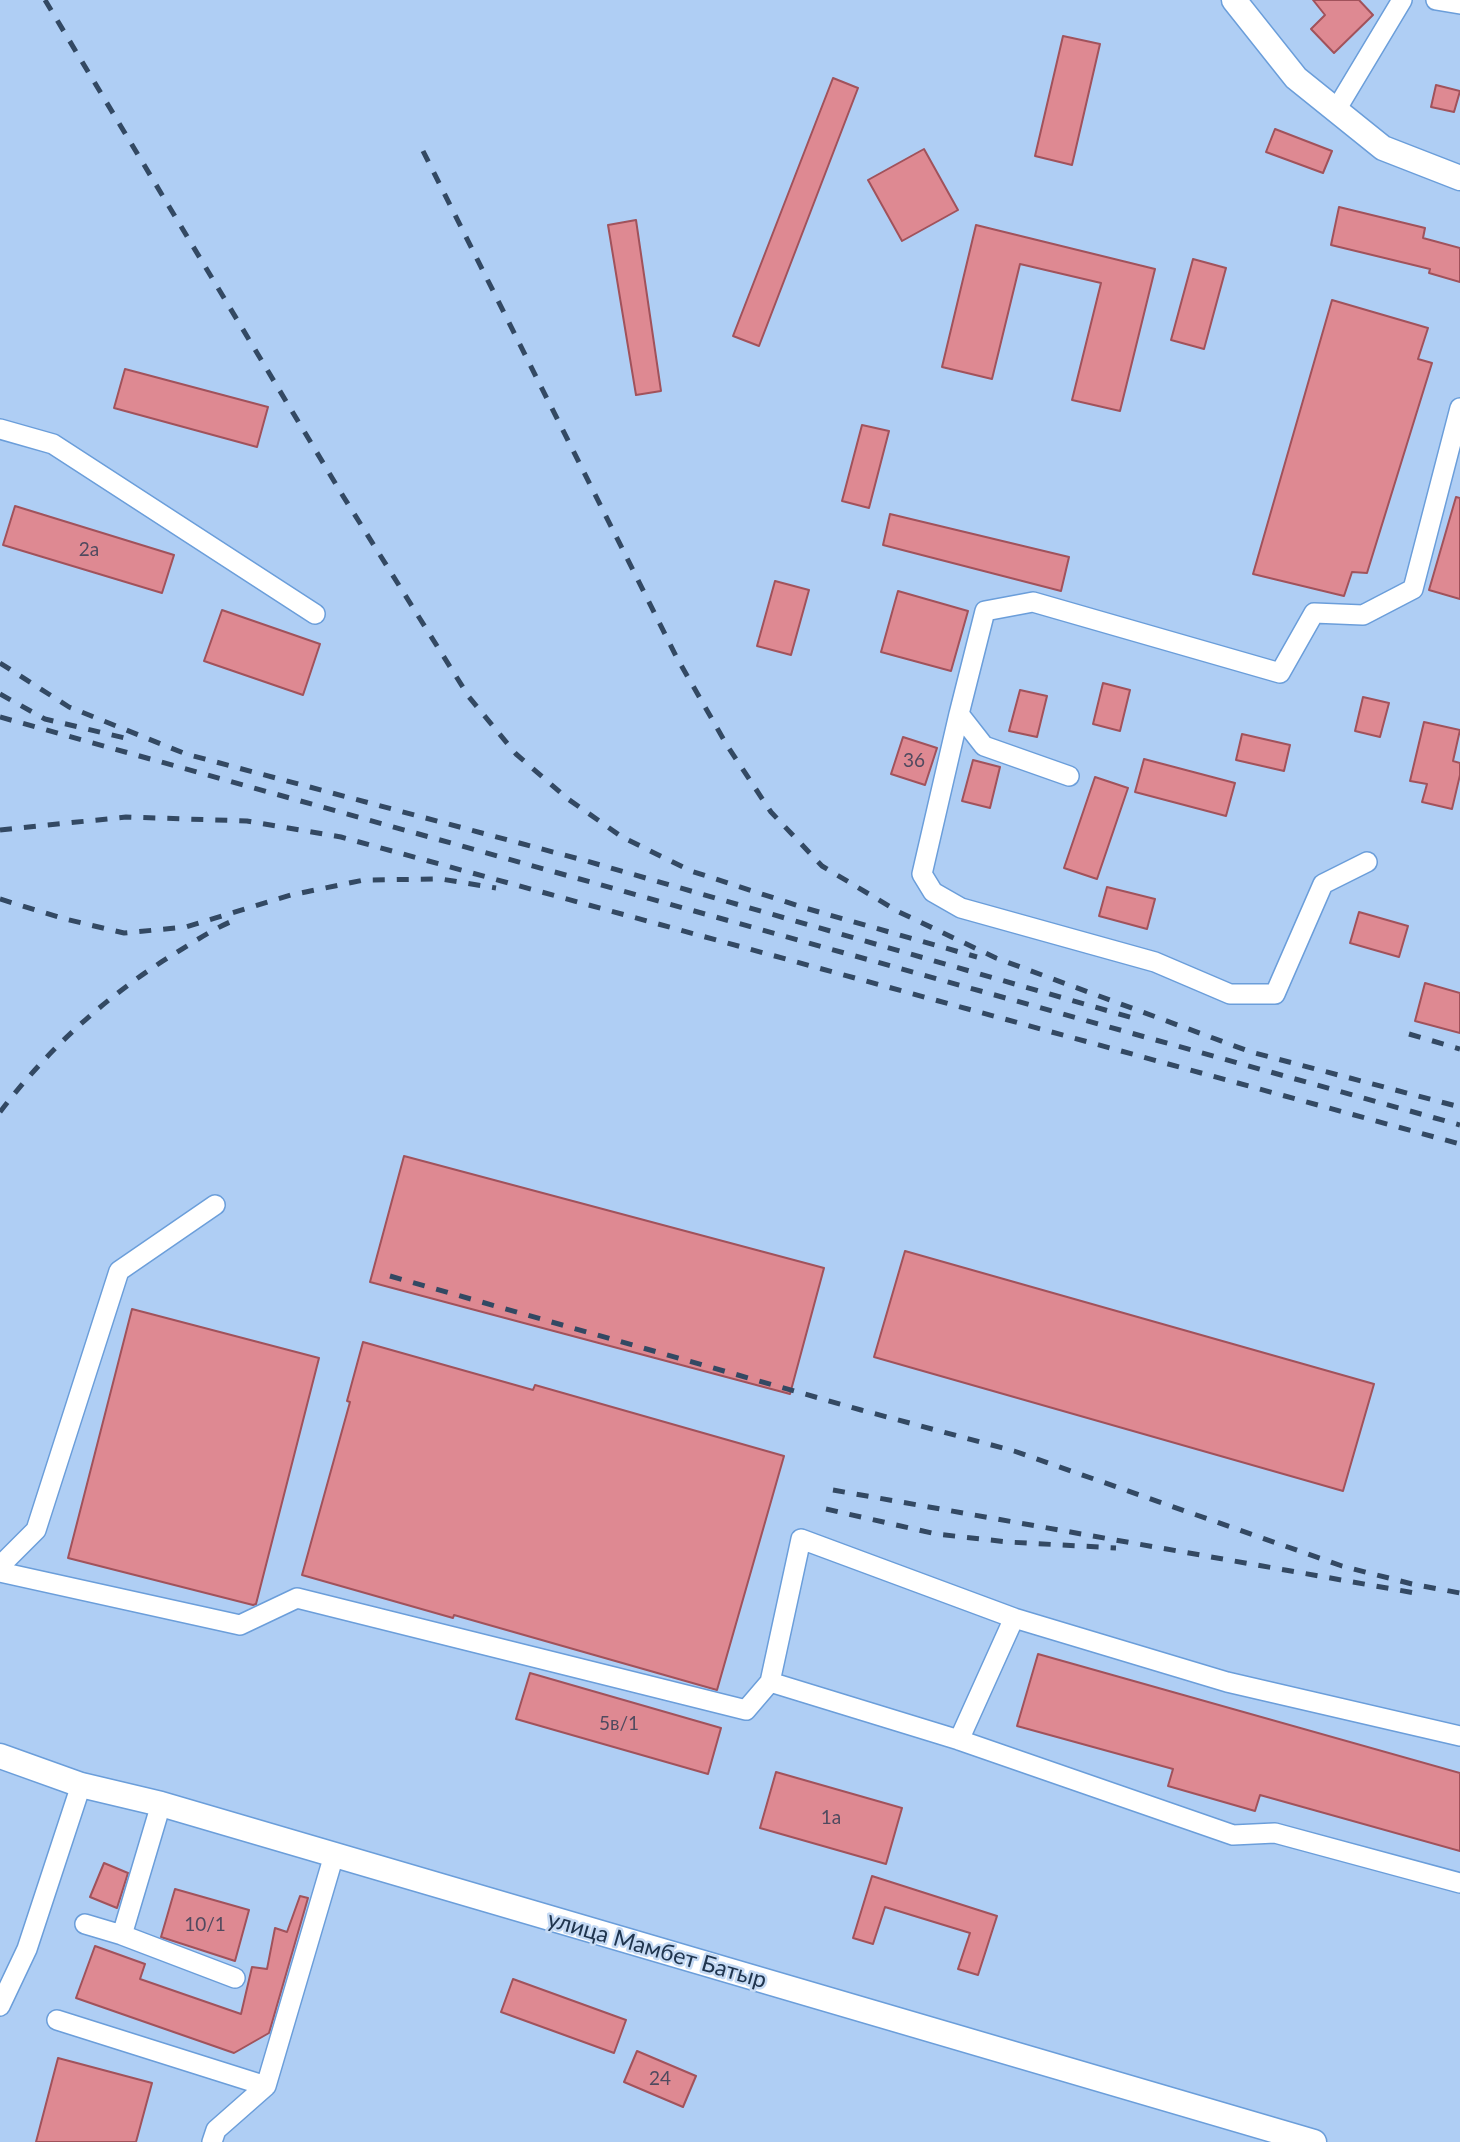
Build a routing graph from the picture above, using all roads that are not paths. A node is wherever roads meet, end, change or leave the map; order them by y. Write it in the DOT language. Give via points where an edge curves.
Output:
graph roads {
  1 [pos="1234,0"];
  2 [pos="1402,0"];
  3 [pos="1436,0"];
  4 [pos="1460,4"];
  5 [pos="1336,110"];
  6 [pos="1460,178"];
  7 [pos="1460,408"];
  8 [pos="0,429"];
  9 [pos="315,614"];
  10 [pos="959,714"];
  11 [pos="1069,776"];
  12 [pos="1367,862"];
  13 [pos="215,1205"];
  14 [pos="0,1566"];
  15 [pos="0,1572"];
  16 [pos="1014,1618"];
  17 [pos="770,1682"];
  18 [pos="1460,1736"];
  19 [pos="959,1740"];
  20 [pos="0,1756"];
  21 [pos="81,1785"];
  22 [pos="161,1804"];
  23 [pos="334,1855"];
  24 [pos="1460,1883"];
  25 [pos="85,1924"];
  26 [pos="122,1935"];
  27 [pos="235,1978"];
  28 [pos="0,2006"];
  29 [pos="57,2020"];
  30 [pos="266,2086"];
  31 [pos="212,2142"];
  32 [pos="1314,2142"];
  1 -- 5 [label="main road" via="1296,78"];
  2 -- 5 [label="street"];
  3 -- 4 [label="street"];
  5 -- 6 [label="main road" via="1383,148"];
  7 -- 10 [label="street" via="1412,589 1363,615 1314,613 1280,673 1033,602 985,611"];
  8 -- 9 [label="street" via="53,444"];
  10 -- 11 [label="street" via="984,746"];
  10 -- 12 [label="street" via="922,874 933,892 961,908 1155,962 1230,994 1275,994 1323,884"];
  13 -- 14 [label="street" via="119,1271 36,1530"];
  15 -- 17 [label="street" via="240,1625 297,1598 747,1710"];
  16 -- 17 [label="street" via="801,1538"];
  16 -- 18 [label="street" via="1227,1682"];
  16 -- 19 [label="street"];
  17 -- 19 [label="street"];
  19 -- 24 [label="street" via="1233,1835 1275,1833"];
  20 -- 21 [label="main road, улица Мамбет Батыр"];
  21 -- 22 [label="main road, улица Мамбет Батыр"];
  21 -- 28 [label="street" via="27,1949"];
  22 -- 23 [label="main road, улица Мамбет Батыр"];
  22 -- 26 [label="street"];
  23 -- 30 [label="street"];
  23 -- 32 [label="main road, улица Мамбет Батыр"];
  25 -- 26 [label="street"];
  26 -- 27 [label="street"];
  29 -- 30 [label="street"];
  30 -- 31 [label="street" via="216,2130"];
}
